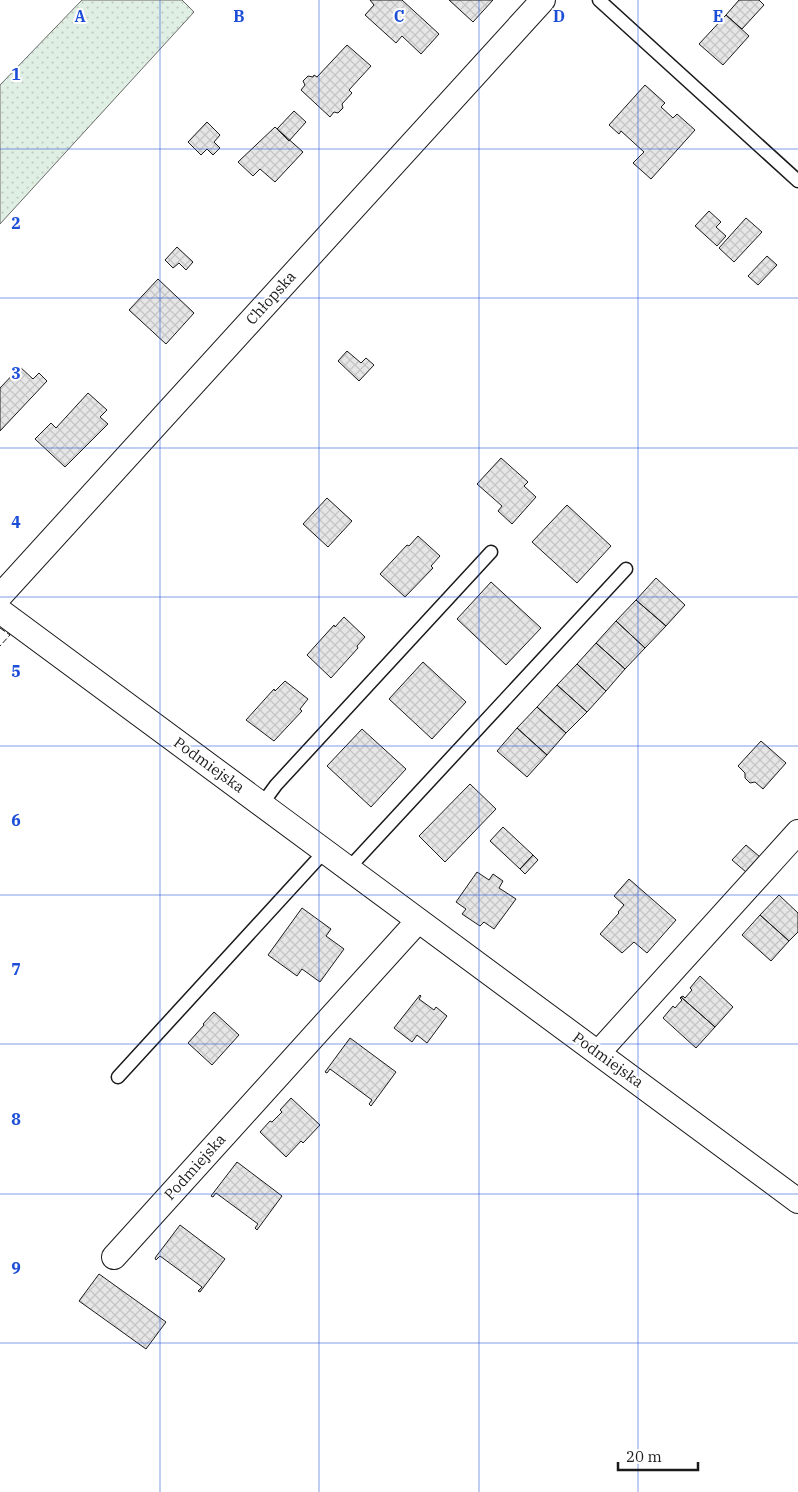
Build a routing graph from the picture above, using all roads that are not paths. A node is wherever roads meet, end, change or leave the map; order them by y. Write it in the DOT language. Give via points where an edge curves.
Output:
graph roads {
  1 [pos="599,0"];
  2 [pos="540,1"];
  3 [pos="798,181"];
  4 [pos="491,552"];
  5 [pos="626,569"];
  6 [pos="0,596"];
  7 [pos="0,611"];
  8 [pos="262,804"];
  9 [pos="798,832"];
  10 [pos="325,850"];
  11 [pos="348,869"];
  12 [pos="418,920"];
  13 [pos="598,1053"];
  14 [pos="118,1077"];
  15 [pos="798,1201"];
  16 [pos="114,1257"];
  1 -- 3 [label="lane"];
  2 -- 6 [label="street, Chłopska"];
  4 -- 8 [label="lane"];
  5 -- 11 [label="lane"];
  7 -- 8 [label="street, Podmiejska"];
  8 -- 10 [label="street, Podmiejska"];
  9 -- 13 [label="street"];
  10 -- 11 [label="street, Podmiejska"];
  10 -- 14 [label="lane"];
  11 -- 12 [label="street, Podmiejska"];
  12 -- 13 [label="street, Podmiejska"];
  12 -- 16 [label="street, Podmiejska"];
  13 -- 15 [label="street, Podmiejska"];
}
